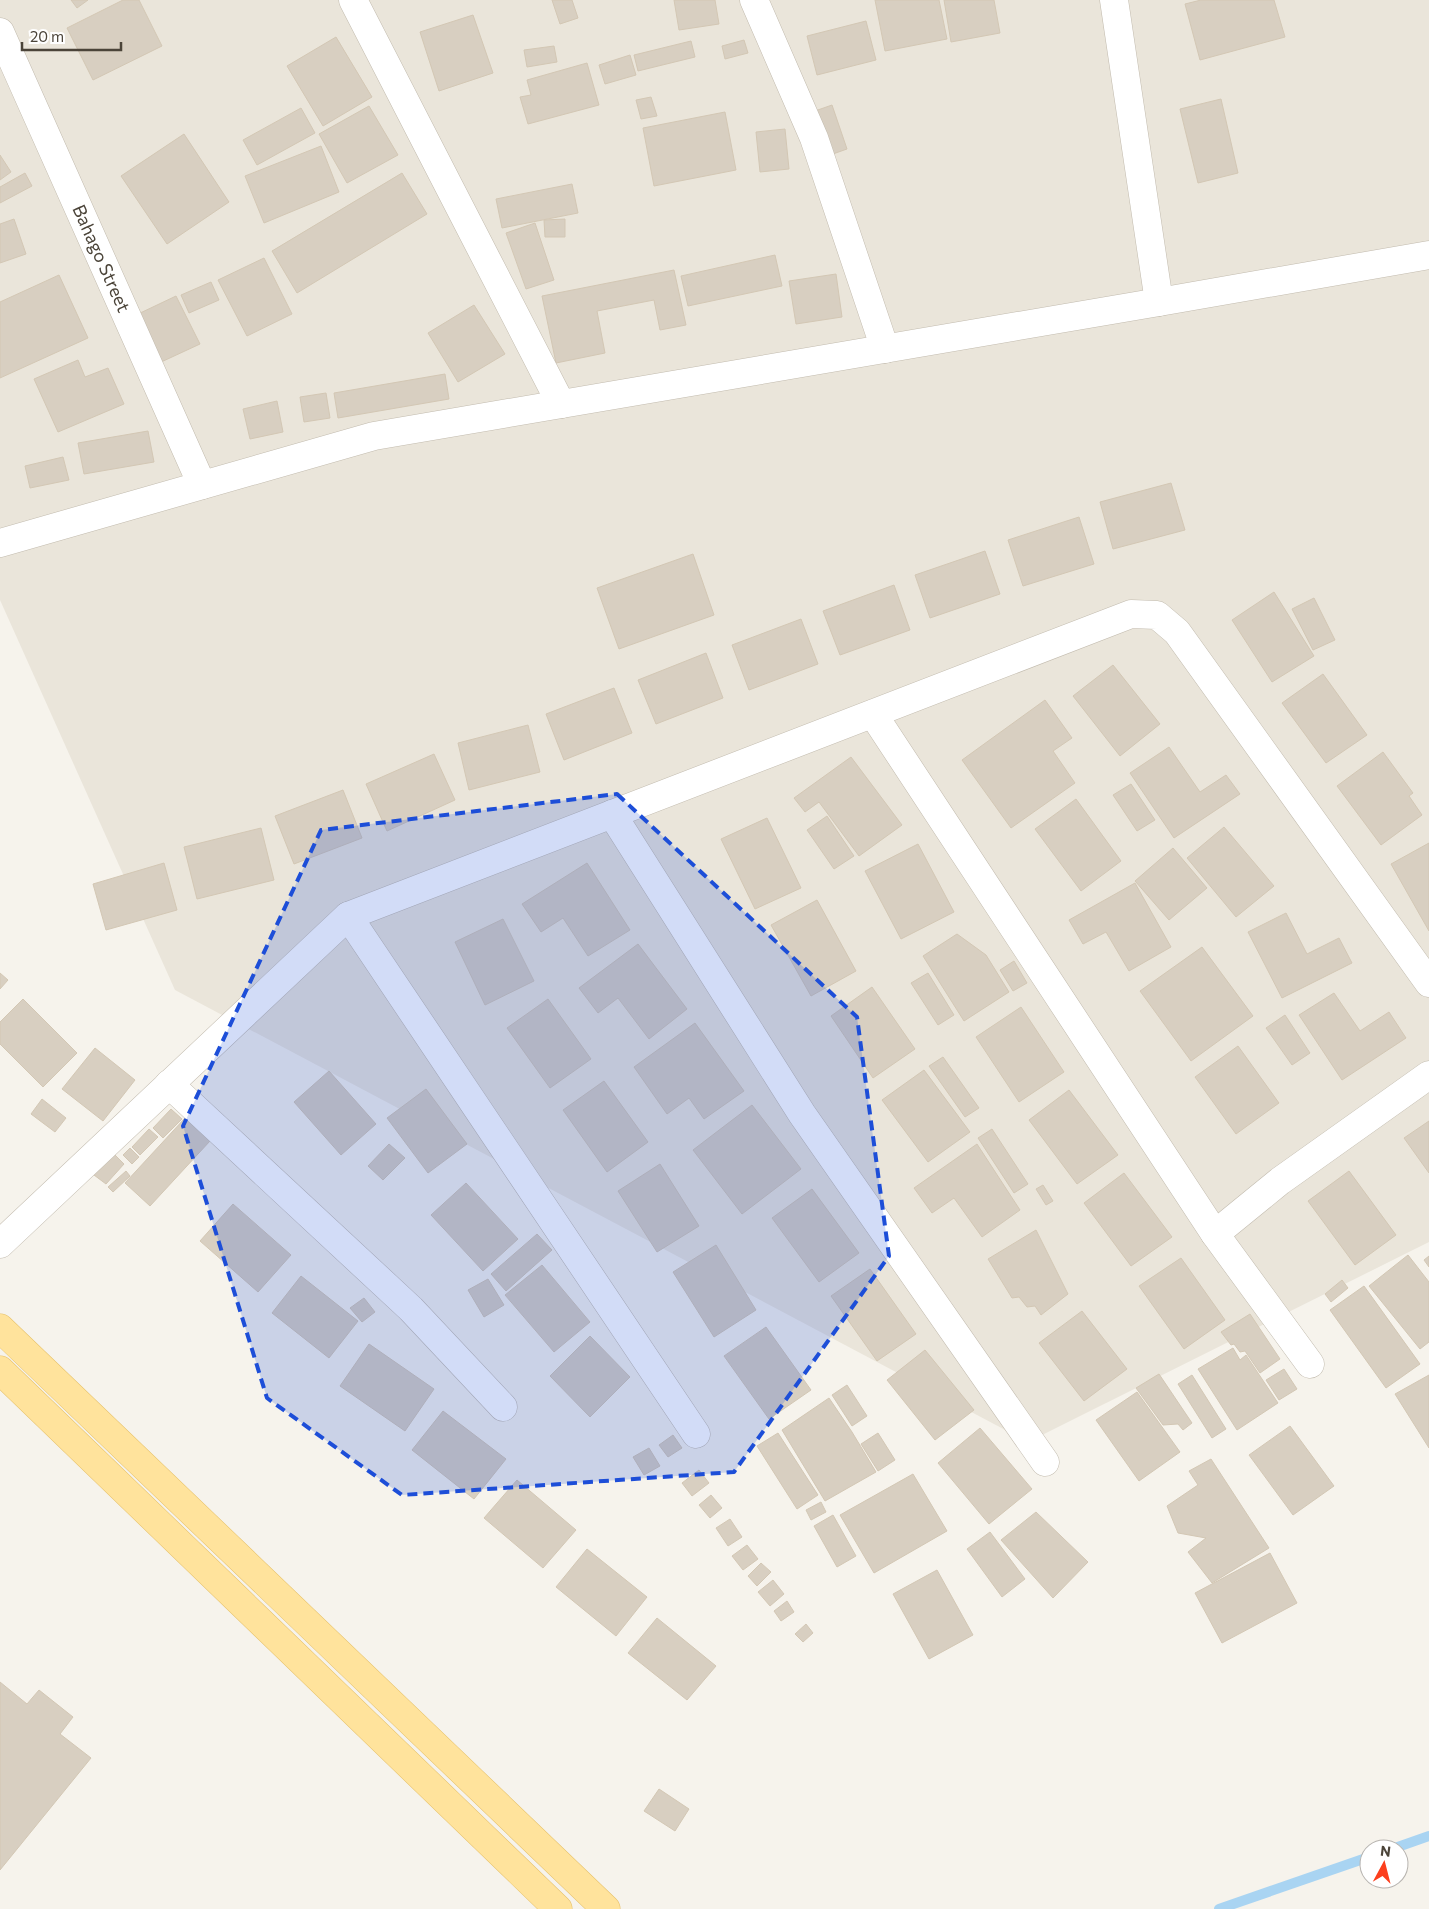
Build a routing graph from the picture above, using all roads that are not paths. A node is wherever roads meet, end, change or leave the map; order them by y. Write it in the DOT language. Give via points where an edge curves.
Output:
graph roads {
  1 [pos="353,0"];
  2 [pos="754,0"];
  3 [pos="1114,0"];
  4 [pos="0,32"];
  5 [pos="1429,254"];
  6 [pos="1159,302"];
  7 [pos="885,349"];
  8 [pos="561,404"];
  9 [pos="202,486"];
  10 [pos="0,543"];
  11 [pos="873,714"];
  12 [pos="612,814"];
  13 [pos="348,916"];
  14 [pos="1429,983"];
  15 [pos="1429,1075"];
  16 [pos="170,1084"];
  17 [pos="1215,1234"];
  18 [pos="0,1244"];
  19 [pos="0,1328"];
  20 [pos="1310,1364"];
  21 [pos="0,1370"];
  22 [pos="503,1408"];
  23 [pos="696,1434"];
  24 [pos="1044,1462"];
  25 [pos="558,1909"];
  26 [pos="606,1909"];
  1 -- 8 [label="street"];
  2 -- 7 [label="street" via="814,138"];
  3 -- 6 [label="street"];
  4 -- 9 [label="street, Bahago Street"];
  5 -- 6 [label="street"];
  6 -- 7 [label="street"];
  7 -- 8 [label="street"];
  8 -- 9 [label="street" via="374,436"];
  9 -- 10 [label="street"];
  11 -- 12 [label="street"];
  11 -- 14 [label="street" via="1131,614 1157,615 1177,632"];
  11 -- 17 [label="street"];
  12 -- 13 [label="street"];
  12 -- 24 [label="street" via="802,1114"];
  13 -- 16 [label="street"];
  13 -- 23 [label="street"];
  15 -- 17 [label="street" via="1280,1181"];
  16 -- 18 [label="street"];
  16 -- 22 [label="street" via="411,1309"];
  17 -- 20 [label="street"];
  19 -- 26 [label="main road"];
  21 -- 25 [label="main road"];
}
